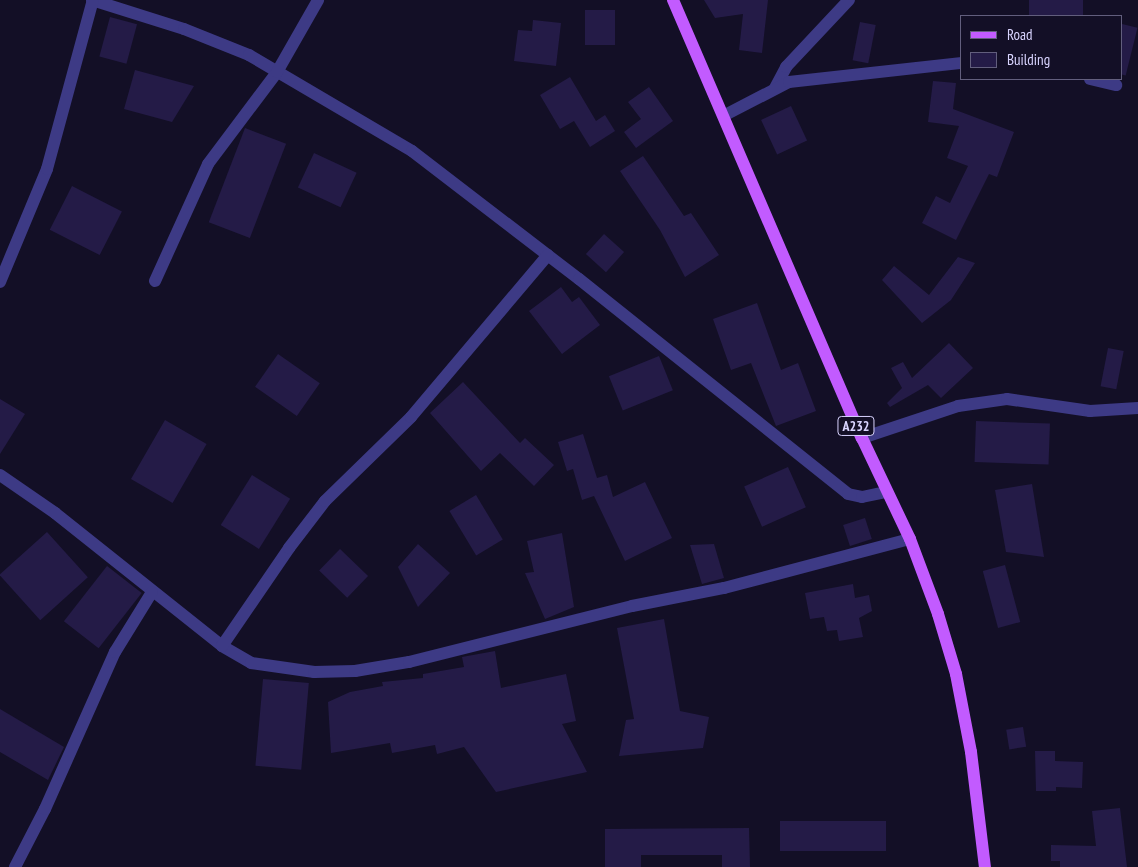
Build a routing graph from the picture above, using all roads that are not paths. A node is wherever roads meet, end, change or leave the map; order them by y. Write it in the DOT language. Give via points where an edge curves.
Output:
graph roads {
  1 [pos="92,0"];
  2 [pos="318,0"];
  3 [pos="673,0"];
  4 [pos="848,0"];
  5 [pos="960,63"];
  6 [pos="278,72"];
  7 [pos="1094,80"];
  8 [pos="1116,85"];
  9 [pos="775,88"];
  10 [pos="725,116"];
  11 [pos="548,255"];
  12 [pos="155,281"];
  13 [pos="0,282"];
  14 [pos="1138,408"];
  15 [pos="862,438"];
  16 [pos="0,475"];
  17 [pos="886,492"];
  18 [pos="910,539"];
  19 [pos="152,592"];
  20 [pos="222,646"];
  21 [pos="15,867"];
  22 [pos="985,867"];
  1 -- 6 [label="street" via="184,29 249,55"];
  1 -- 13 [label="street" via="46,170"];
  2 -- 6 [label="street"];
  3 -- 10 [label="main road, A232"];
  4 -- 9 [label="street" via="786,67"];
  5 -- 9 [label="street" via="789,82"];
  6 -- 11 [label="street" via="412,151"];
  6 -- 12 [label="street" via="208,164"];
  7 -- 8 [label="street"];
  9 -- 10 [label="street"];
  10 -- 15 [label="main road, A232"];
  11 -- 17 [label="street" via="848,494 862,497"];
  11 -- 20 [label="street" via="411,417 325,501 288,548"];
  14 -- 15 [label="street" via="1090,410 1007,399 958,406"];
  15 -- 17 [label="main road, A232"];
  16 -- 19 [label="street" via="54,513"];
  17 -- 18 [label="main road, A232"];
  18 -- 20 [label="street" via="724,588 632,606 409,662 355,671 273,668 251,663"];
  18 -- 22 [label="main road, A232" via="956,674 971,752"];
  19 -- 20 [label="street"];
  19 -- 21 [label="street" via="115,652 45,809"];
}
